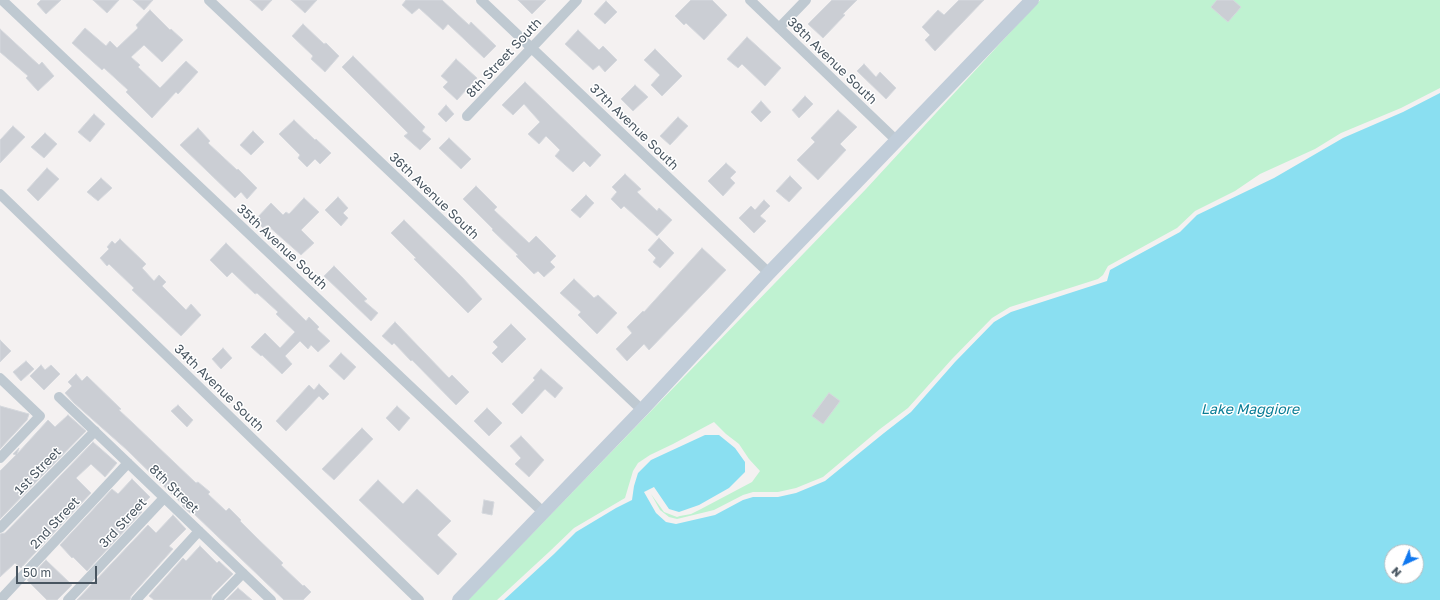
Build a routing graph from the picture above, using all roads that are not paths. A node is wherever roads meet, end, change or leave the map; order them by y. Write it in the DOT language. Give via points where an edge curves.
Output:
graph roads {
  1 [pos="2,0"];
  2 [pos="209,0"];
  3 [pos="481,0"];
  4 [pos="577,0"];
  5 [pos="750,0"];
  6 [pos="806,0"];
  7 [pos="1032,0"];
  8 [pos="779,28"];
  9 [pos="531,48"];
  10 [pos="467,116"];
  11 [pos="896,140"];
  12 [pos="0,194"];
  13 [pos="769,273"];
  14 [pos="0,378"];
  15 [pos="59,397"];
  16 [pos="642,410"];
  17 [pos="95,431"];
  18 [pos="0,458"];
  19 [pos="128,463"];
  20 [pos="164,498"];
  21 [pos="544,513"];
  22 [pos="0,528"];
  23 [pos="199,531"];
  24 [pos="243,573"];
  25 [pos="0,600"];
  26 [pos="68,600"];
  27 [pos="136,600"];
  28 [pos="217,600"];
  29 [pos="271,600"];
  30 [pos="419,600"];
  31 [pos="459,600"];
  1 -- 21 [label="street, 35th Avenue South"];
  2 -- 16 [label="street, 36th Avenue South"];
  3 -- 9 [label="street, 37th Avenue South"];
  4 -- 9 [label="street, 8th Street South"];
  5 -- 8 [label="street, 38th Avenue South"];
  6 -- 8 [label="street"];
  7 -- 11 [label="main road"];
  8 -- 11 [label="street, 38th Avenue South"];
  9 -- 10 [label="street, 8th Street South"];
  9 -- 13 [label="street, 37th Avenue South"];
  11 -- 13 [label="main road"];
  12 -- 30 [label="street, 34th Avenue South"];
  13 -- 16 [label="main road"];
  14 -- 18 [label="street" via="40,416"];
  15 -- 17 [label="street, 8th Street"];
  16 -- 21 [label="main road"];
  17 -- 19 [label="street, 8th Street"];
  17 -- 22 [label="street, 1st Street"];
  19 -- 20 [label="street, 8th Street"];
  19 -- 25 [label="street, 2nd Street"];
  20 -- 23 [label="street, 8th Street"];
  20 -- 26 [label="street, 3rd Street"];
  21 -- 31 [label="main road"];
  23 -- 24 [label="street, 8th Street"];
  23 -- 27 [label="street"];
  24 -- 28 [label="street"];
  24 -- 29 [label="street, 8th Street"];
}
